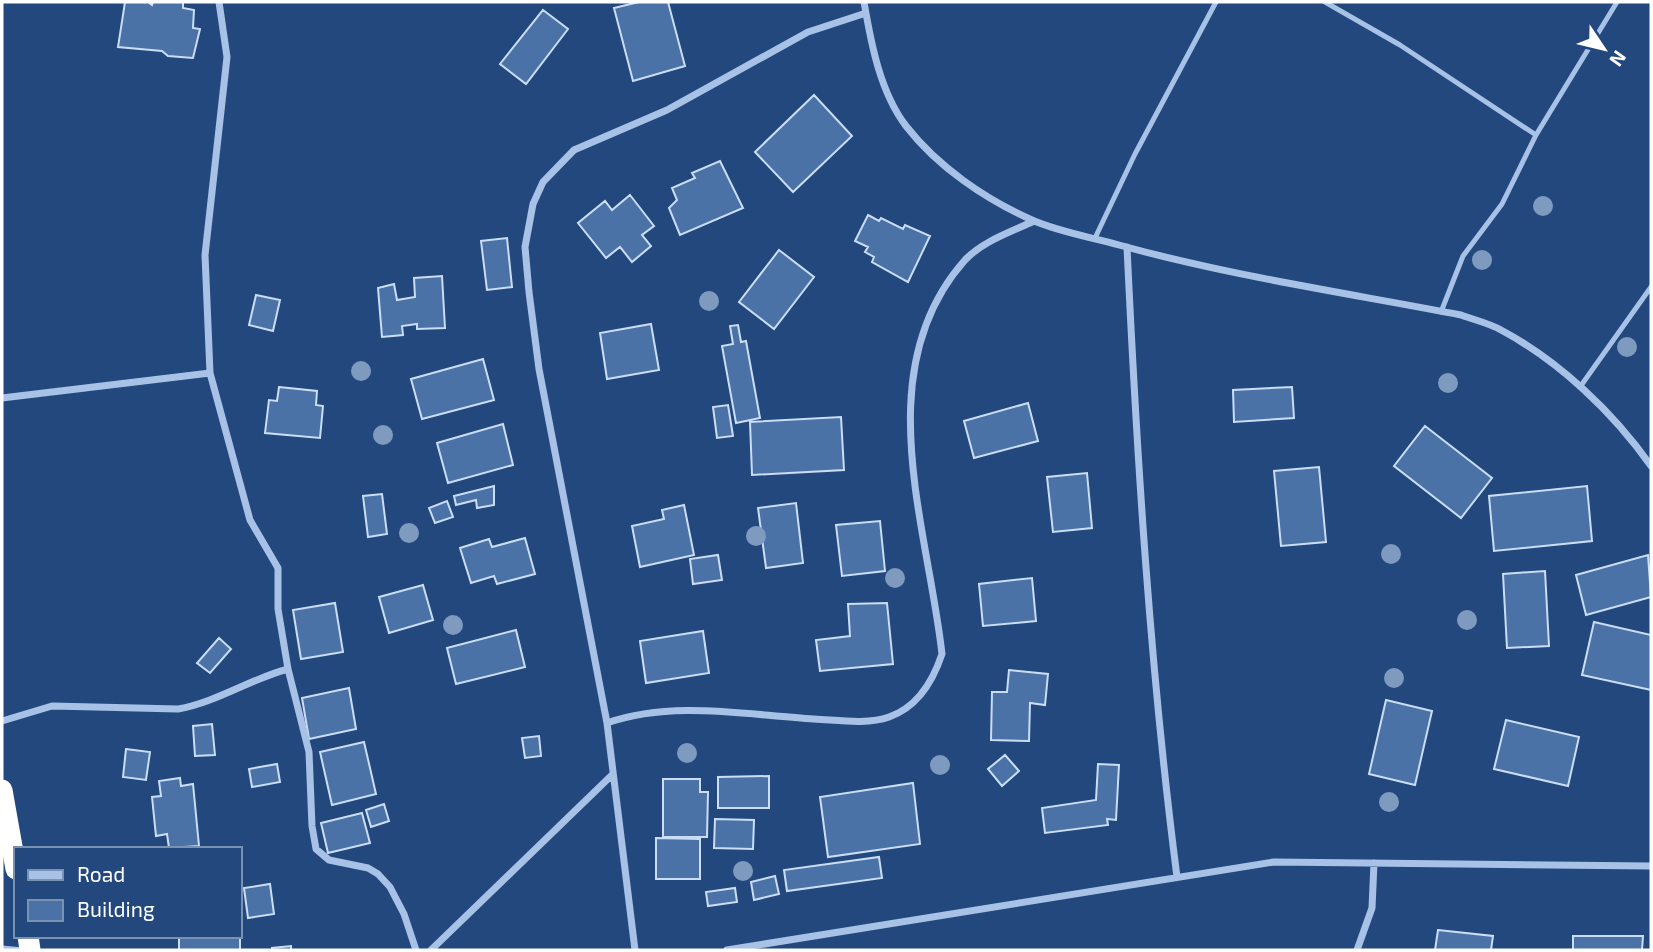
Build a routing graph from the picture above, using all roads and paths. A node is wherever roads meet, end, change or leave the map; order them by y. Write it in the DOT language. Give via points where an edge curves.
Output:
graph roads {
  1 [pos="219,2"];
  2 [pos="865,2"];
  3 [pos="1216,2"];
  4 [pos="1325,2"];
  5 [pos="1618,2"];
  6 [pos="866,13"];
  7 [pos="1536,135"];
  8 [pos="1034,221"];
  9 [pos="1095,238"];
  10 [pos="1127,247"];
  11 [pos="1651,287"];
  12 [pos="1441,312"];
  13 [pos="210,373"];
  14 [pos="1580,387"];
  15 [pos="2,398"];
  16 [pos="1651,466"];
  17 [pos="288,669"];
  18 [pos="2,721"];
  19 [pos="607,723"];
  20 [pos="613,774"];
  21 [pos="2,790"];
  22 [pos="14,858"];
  23 [pos="1374,863"];
  24 [pos="1651,866"];
  25 [pos="1177,877"];
  26 [pos="2,948"];
  27 [pos="24,950"];
  28 [pos="416,950"];
  29 [pos="431,950"];
  30 [pos="635,950"];
  31 [pos="727,950"];
  32 [pos="1357,950"];
  1 -- 13 [label="street" via="227,57 205,255"];
  2 -- 6 [label="street"];
  3 -- 9 [label="lane"];
  4 -- 7 [label="lane" via="1400,45"];
  5 -- 7 [label="lane"];
  6 -- 8 [label="street" via="877,63 904,125 970,186"];
  6 -- 19 [label="street" via="808,32 667,110 574,150 543,182 533,204 525,247 539,369"];
  7 -- 12 [label="lane" via="1502,204 1463,256"];
  8 -- 9 [label="street"];
  8 -- 19 [label="street" via="982,246 965,260 918,343 912,381 913,484 942,654 934,680 918,699 889,718 851,721 662,710"];
  9 -- 10 [label="street"];
  10 -- 12 [label="street" via="1171,260"];
  10 -- 25 [label="street" via="1139,500"];
  11 -- 14 [label="lane"];
  12 -- 14 [label="street" via="1499,328"];
  13 -- 15 [label="street"];
  13 -- 17 [label="street" via="250,520 278,568 278,608"];
  14 -- 16 [label="street" via="1636,444"];
  17 -- 18 [label="street" via="197,706 52,706"];
  17 -- 28 [label="street" via="309,752 316,849 329,860 378,874 404,914"];
  19 -- 20 [label="street"];
  20 -- 29 [label="street"];
  20 -- 30 [label="street"];
  21 -- 22 [label="highway"];
  23 -- 24 [label="street"];
  23 -- 25 [label="street" via="1274,862"];
  23 -- 32 [label="street" via="1372,908"];
  25 -- 31 [label="street"];
  26 -- 27 [label="lane"];
}
